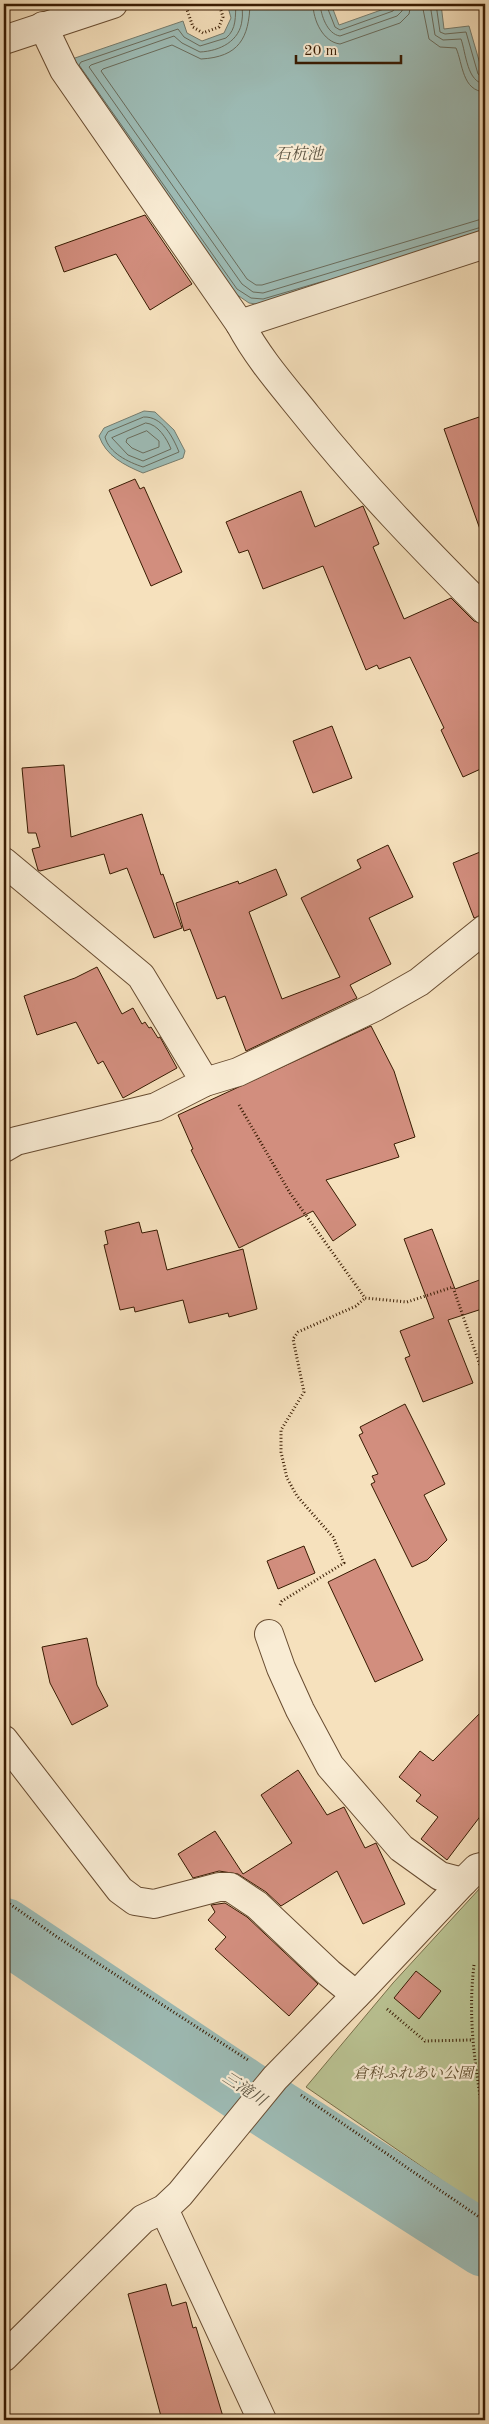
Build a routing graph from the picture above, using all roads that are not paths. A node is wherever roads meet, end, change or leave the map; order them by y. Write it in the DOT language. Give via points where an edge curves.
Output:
graph roads {
  1 [pos="113,4"];
  2 [pos="43,26"];
  3 [pos="4,40"];
  4 [pos="485,244"];
  5 [pos="240,324"];
  6 [pos="485,610"];
  7 [pos="4,862"];
  8 [pos="485,929"];
  9 [pos="206,1082"];
  10 [pos="4,1148"];
  11 [pos="270,1634"];
  12 [pos="4,1740"];
  13 [pos="485,1866"];
  14 [pos="463,1882"];
  15 [pos="360,1991"];
  16 [pos="164,2209"];
  17 [pos="4,2357"];
  18 [pos="262,2420"];
  1 -- 2 [label="street"];
  2 -- 3 [label="street"];
  2 -- 5 [label="street" via="64,70"];
  4 -- 5 [label="street"];
  5 -- 6 [label="street" via="254,351 327,442 416,542"];
  7 -- 9 [label="street" via="141,976"];
  8 -- 9 [label="street" via="419,982 376,1007 238,1072"];
  9 -- 10 [label="street" via="156,1106 16,1141"];
  11 -- 14 [label="street" via="300,1710 330,1766 401,1848 440,1876"];
  12 -- 15 [label="street" via="120,1890 135,1901 154,1904 218,1887 230,1887 257,1905 329,1973"];
  13 -- 14 [label="street" via="477,1868"];
  14 -- 15 [label="street"];
  15 -- 16 [label="street" via="271,2081 180,2194"];
  16 -- 17 [label="street" via="143,2219"];
  16 -- 18 [label="street"];
}
